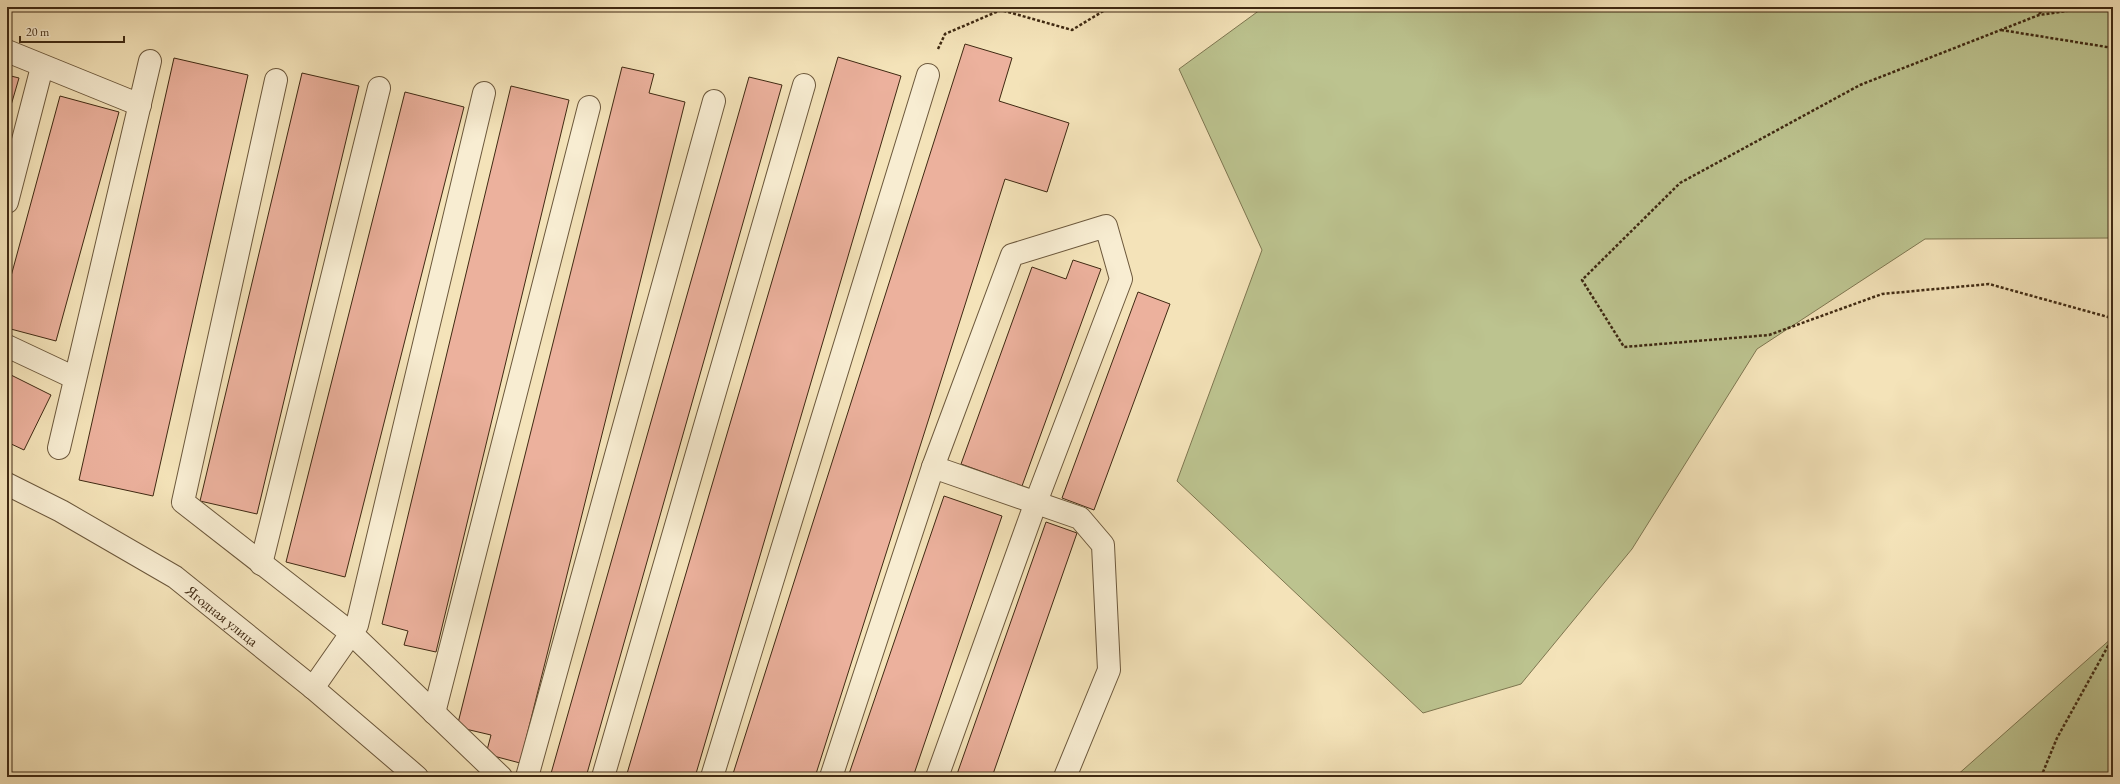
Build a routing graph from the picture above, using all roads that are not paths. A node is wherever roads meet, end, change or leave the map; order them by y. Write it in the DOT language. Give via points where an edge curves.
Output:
graph roads {
  1 [pos="7,51"];
  2 [pos="150,61"];
  3 [pos="42,67"];
  4 [pos="928,75"];
  5 [pos="276,80"];
  6 [pos="804,85"];
  7 [pos="379,88"];
  8 [pos="484,93"];
  9 [pos="714,100"];
  10 [pos="140,105"];
  11 [pos="589,107"];
  12 [pos="7,202"];
  13 [pos="7,346"];
  14 [pos="75,378"];
  15 [pos="59,448"];
  16 [pos="933,467"];
  17 [pos="7,484"];
  18 [pos="1036,502"];
  19 [pos="261,564"];
  20 [pos="351,633"];
  21 [pos="313,688"];
  22 [pos="434,713"];
  23 [pos="410,775"];
  24 [pos="501,777"];
  25 [pos="527,777"];
  26 [pos="603,777"];
  27 [pos="712,777"];
  28 [pos="831,777"];
  29 [pos="937,777"];
  30 [pos="1065,777"];
  1 -- 3 [label="street"];
  2 -- 10 [label="street"];
  3 -- 10 [label="street"];
  3 -- 12 [label="street"];
  4 -- 27 [label="street"];
  5 -- 19 [label="street" via="183,502"];
  6 -- 26 [label="street"];
  7 -- 19 [label="street"];
  8 -- 20 [label="street" via="357,625"];
  9 -- 25 [label="street"];
  10 -- 14 [label="street"];
  11 -- 22 [label="street"];
  13 -- 14 [label="street"];
  14 -- 15 [label="street"];
  16 -- 18 [label="street"];
  16 -- 18 [label="street" via="1012,256 1106,226 1121,279"];
  16 -- 28 [label="street"];
  17 -- 21 [label="street, Ягодная улица" via="61,511 175,577"];
  18 -- 29 [label="street"];
  18 -- 30 [label="street" via="1080,518 1103,544 1109,670"];
  19 -- 20 [label="street"];
  20 -- 21 [label="street"];
  20 -- 22 [label="street"];
  21 -- 23 [label="street, Ягодная улица"];
  22 -- 24 [label="street"];
}
